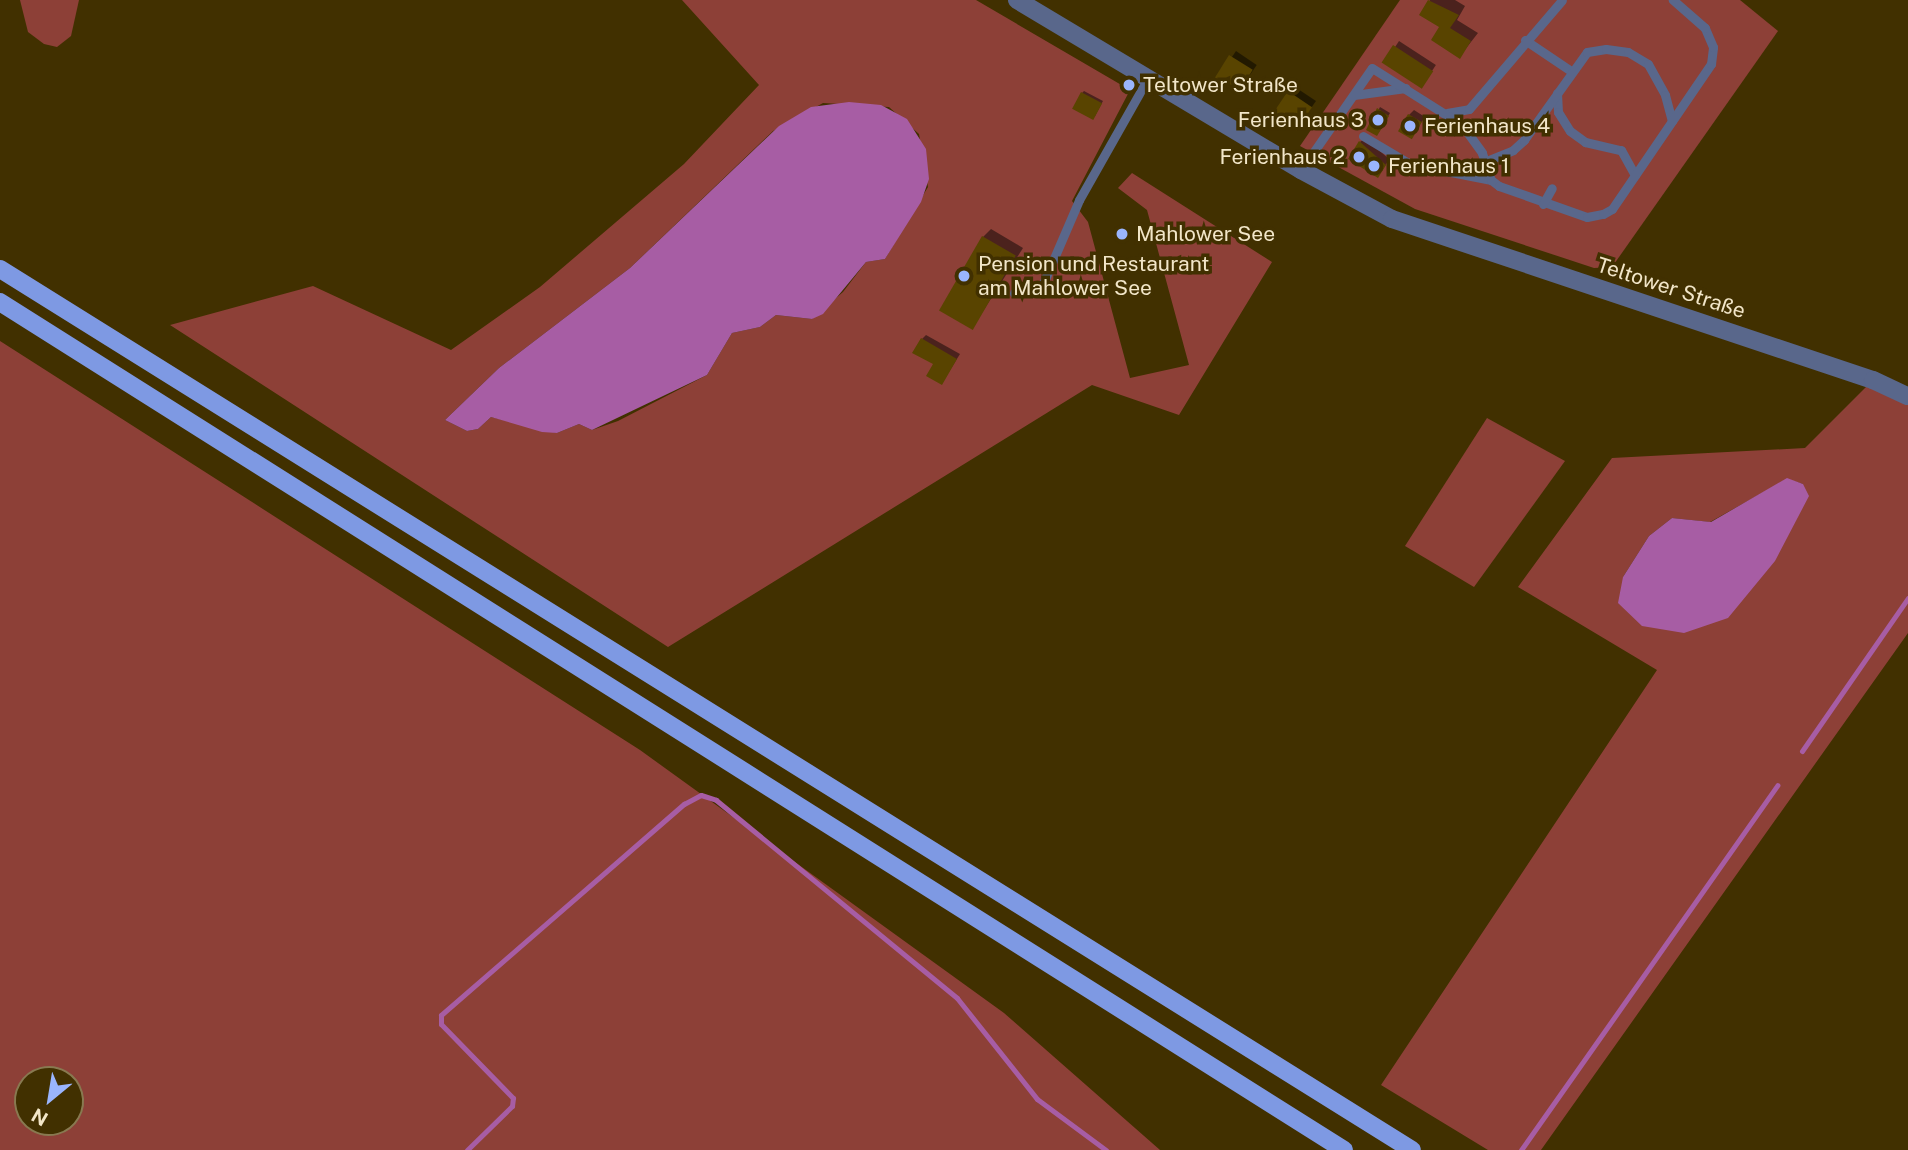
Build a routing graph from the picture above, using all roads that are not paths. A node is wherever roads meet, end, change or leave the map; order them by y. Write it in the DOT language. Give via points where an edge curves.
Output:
graph roads {
  1 [pos="1017,0"];
  2 [pos="1562,0"];
  3 [pos="1673,0"];
  4 [pos="1525,40"];
  5 [pos="1570,71"];
  6 [pos="1148,78"];
  7 [pos="1406,88"];
  8 [pos="1557,93"];
  9 [pos="1354,95"];
  10 [pos="1447,113"];
  11 [pos="1672,121"];
  12 [pos="1363,136"];
  13 [pos="1484,162"];
  14 [pos="1301,170"];
  15 [pos="1635,175"];
  16 [pos="1491,180"];
  17 [pos="1552,188"];
  18 [pos="1543,204"];
  19 [pos="0,269"];
  20 [pos="1014,293"];
  21 [pos="0,302"];
  22 [pos="1908,396"];
  23 [pos="1344,1150"];
  24 [pos="1412,1150"];
  1 -- 6 [label="street, Teltower Straße"];
  2 -- 4 [label="lane" via="1546,23"];
  3 -- 11 [label="lane" via="1705,29 1713,47 1712,64"];
  4 -- 5 [label="lane"];
  4 -- 10 [label="lane" via="1469,109"];
  5 -- 8 [label="lane"];
  5 -- 11 [label="lane" via="1587,52 1628,52 1648,64 1658,77"];
  6 -- 14 [label="street, Teltower Straße"];
  6 -- 20 [label="lane" via="1079,200 1039,293"];
  7 -- 9 [label="lane"];
  7 -- 9 [label="lane" via="1372,68"];
  7 -- 10 [label="lane"];
  8 -- 13 [label="lane" via="1524,140"];
  8 -- 15 [label="lane" via="1558,112 1570,131 1585,142 1621,150"];
  9 -- 14 [label="lane"];
  10 -- 13 [label="lane" via="1462,125"];
  11 -- 15 [label="lane"];
  12 -- 16 [label="lane" via="1410,164"];
  13 -- 16 [label="lane"];
  14 -- 22 [label="street, Teltower Straße" via="1411,226 1859,375"];
  15 -- 18 [label="lane" via="1612,209 1603,214 1587,218"];
  16 -- 18 [label="lane"];
  17 -- 18 [label="lane"];
  19 -- 24 [label="main road"];
  21 -- 23 [label="main road"];
}
